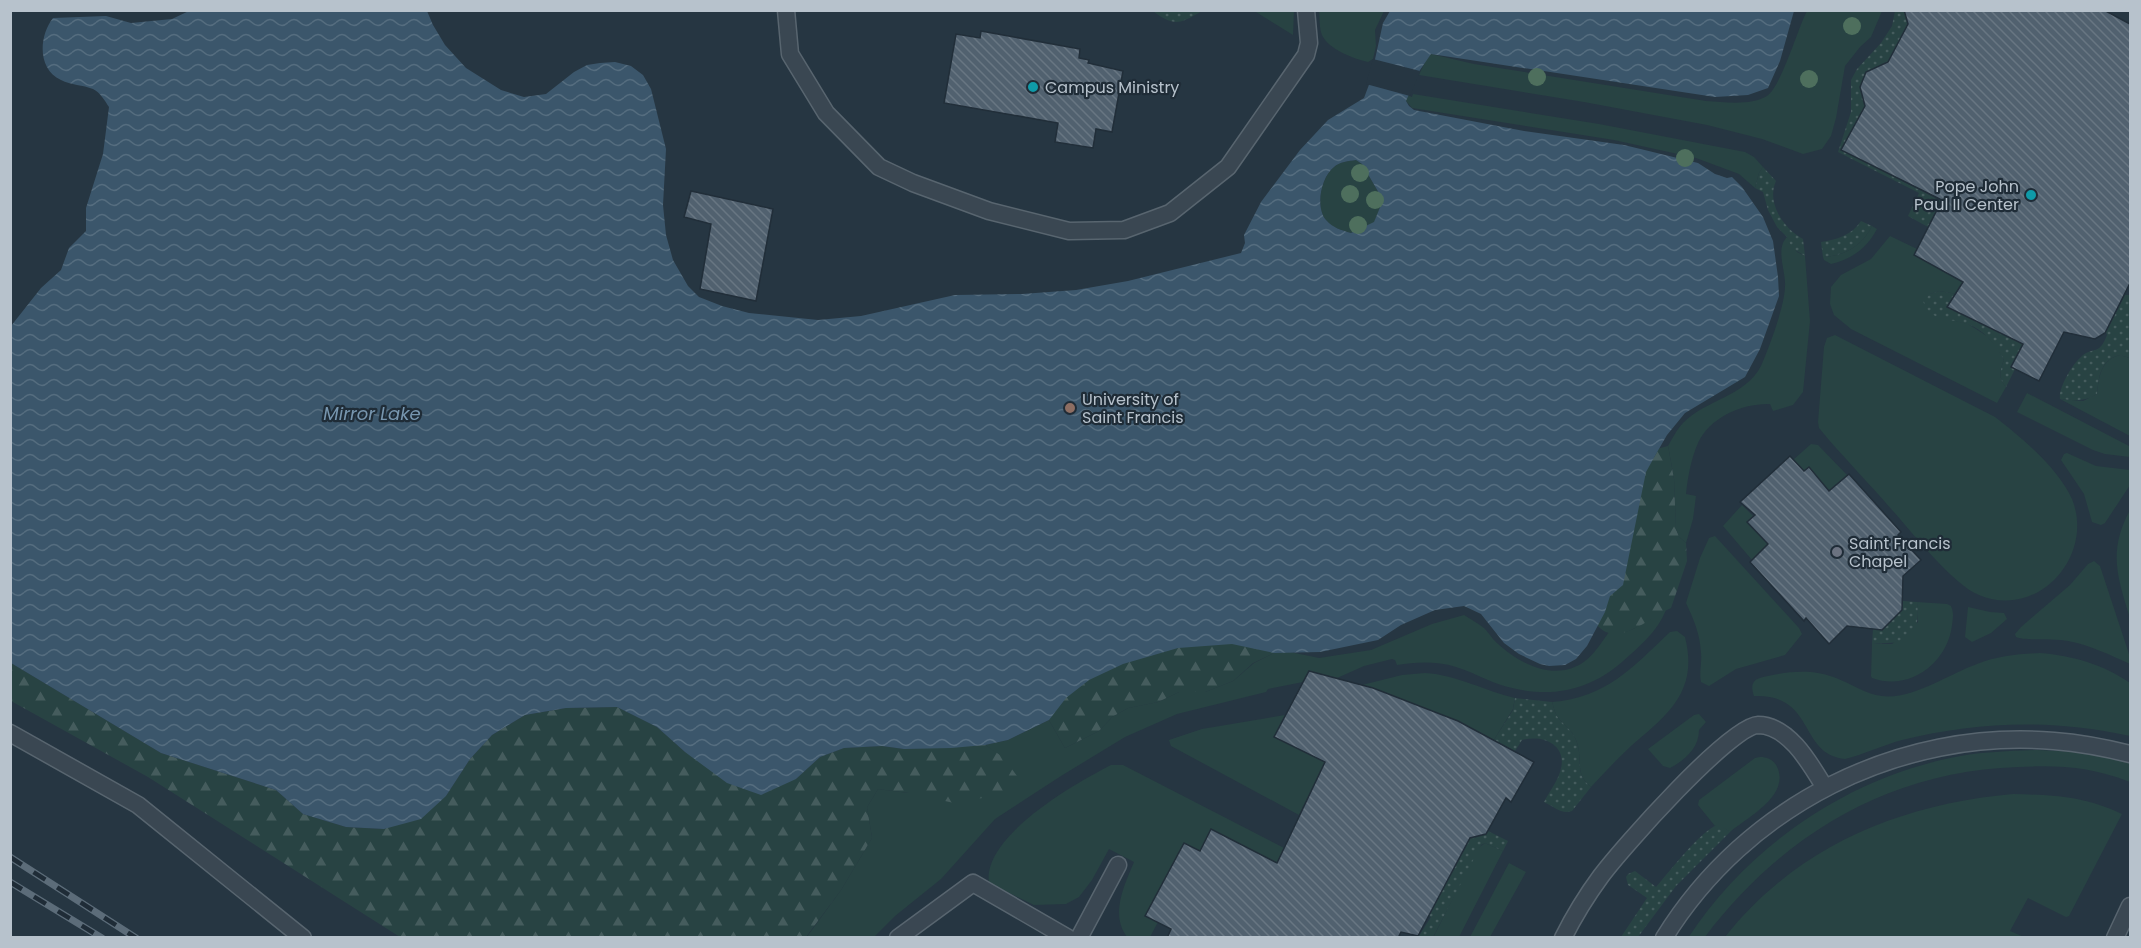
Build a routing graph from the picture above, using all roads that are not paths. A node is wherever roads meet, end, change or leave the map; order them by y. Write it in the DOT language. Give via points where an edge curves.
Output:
graph roads {
  1 [pos="786,10"];
  2 [pos="1306,10"];
  3 [pos="10,733"];
  4 [pos="2130,754"];
  5 [pos="1825,788"];
  6 [pos="1118,865"];
  7 [pos="2130,906"];
  8 [pos="2117,937"];
  9 [pos="303,938"];
  10 [pos="898,938"];
  11 [pos="1068,938"];
  12 [pos="1079,938"];
  13 [pos="1563,938"];
  14 [pos="1664,938"];
  1 -- 2 [label="lane" via="790,54 826,113 879,167 989,211 1069,231 1124,230 1170,213 1228,167 1306,55"];
  3 -- 9 [label="lane" via="138,805"];
  4 -- 5 [label="lane" via="2055,741 1970,743 1910,753"];
  5 -- 13 [label="lane" via="1804,755 1780,732 1754,725 1697,770 1636,834 1588,894"];
  5 -- 14 [label="lane" via="1745,842 1698,890"];
  6 -- 12 [label="lane"];
  7 -- 8 [label="lane"];
  10 -- 11 [label="lane" via="974,883"];
}
